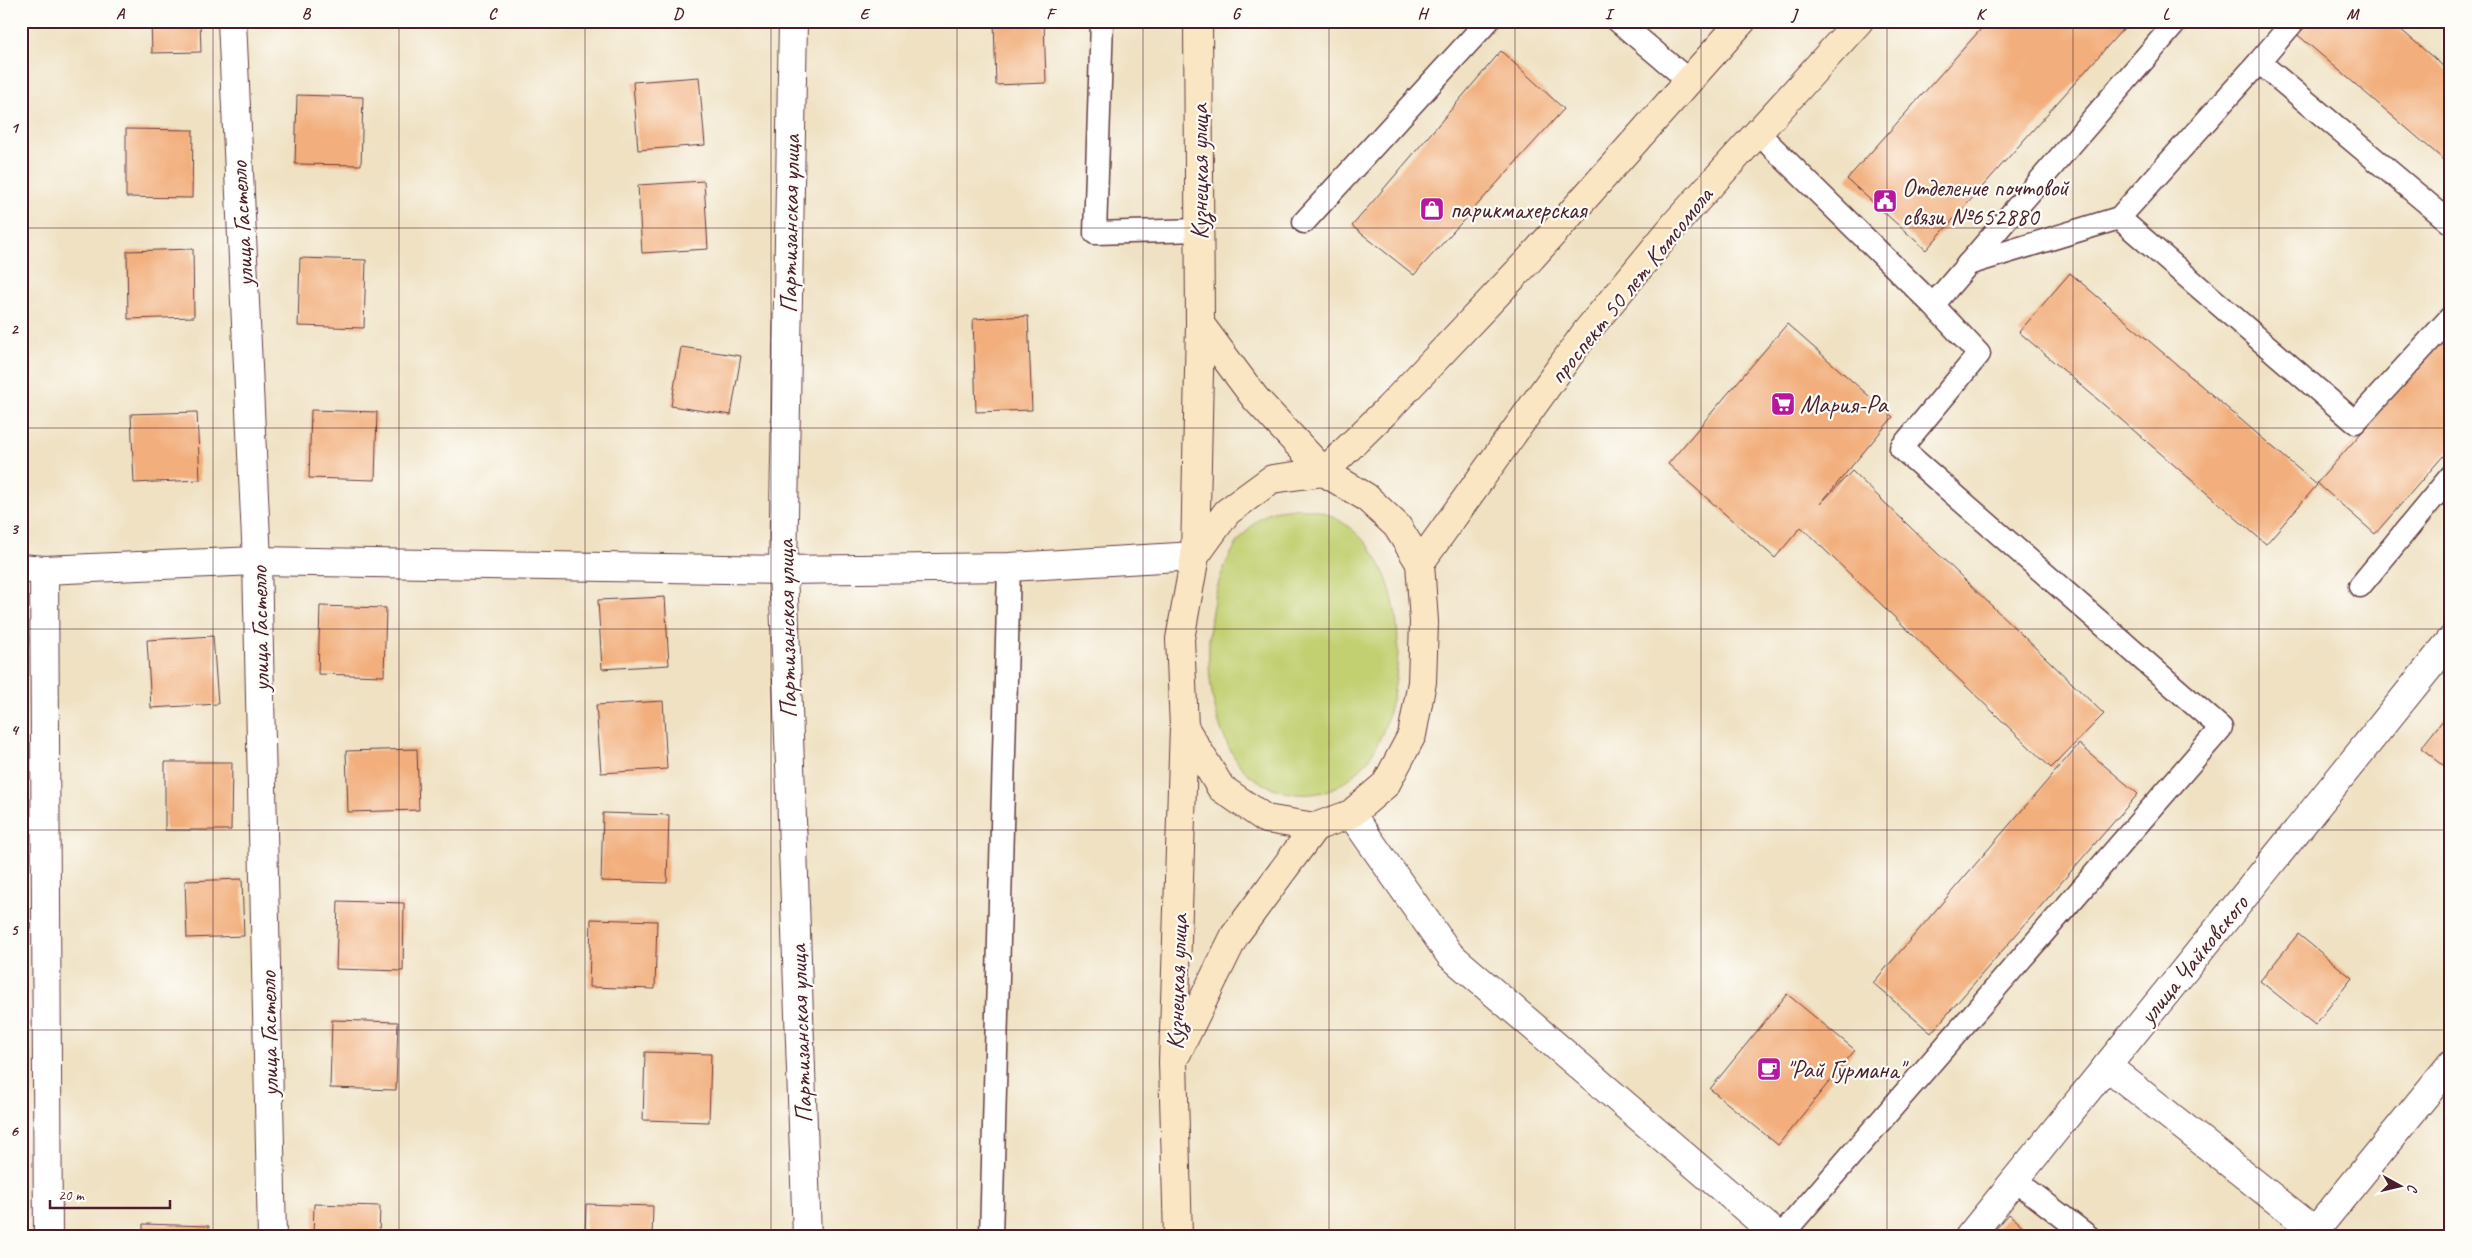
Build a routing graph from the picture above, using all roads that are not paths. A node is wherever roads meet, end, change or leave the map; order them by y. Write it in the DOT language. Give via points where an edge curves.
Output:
graph roads {
  1 [pos="232,21"];
  2 [pos="793,21"];
  3 [pos="1102,21"];
  4 [pos="1198,21"];
  5 [pos="1488,21"];
  6 [pos="1618,21"];
  7 [pos="1742,21"];
  8 [pos="1859,21"];
  9 [pos="2176,21"];
  10 [pos="2294,21"];
  11 [pos="2259,62"];
  12 [pos="1688,80"];
  13 [pos="1758,133"];
  14 [pos="2119,218"];
  15 [pos="1304,222"];
  16 [pos="2451,224"];
  17 [pos="1199,230"];
  18 [pos="1968,264"];
  19 [pos="1933,305"];
  20 [pos="2451,317"];
  21 [pos="1200,324"];
  22 [pos="1324,472"];
  23 [pos="2451,476"];
  24 [pos="1195,556"];
  25 [pos="257,561"];
  26 [pos="1420,563"];
  27 [pos="1009,567"];
  28 [pos="33,569"];
  29 [pos="783,570"];
  30 [pos="2360,586"];
  31 [pos="2451,640"];
  32 [pos="1184,727"];
  33 [pos="1351,814"];
  34 [pos="1315,827"];
  35 [pos="1173,1062"];
  36 [pos="2451,1064"];
  37 [pos="2107,1066"];
  38 [pos="2015,1180"];
  39 [pos="2317,1234"];
  40 [pos="48,1237"];
  41 [pos="272,1237"];
  42 [pos="807,1237"];
  43 [pos="991,1237"];
  44 [pos="1178,1237"];
  45 [pos="1780,1237"];
  46 [pos="1969,1237"];
  47 [pos="2089,1237"];
  1 -- 25 [label="street, улица Гастелло"];
  2 -- 29 [label="street, Партизанская улица"];
  3 -- 17 [label="lane" via="1095,234"];
  4 -- 17 [label="main road, Кузнецкая улица"];
  5 -- 15 [label="lane"];
  6 -- 12 [label="lane"];
  7 -- 12 [label="main road"];
  8 -- 13 [label="main road, проспект 50 лет Комсомола"];
  9 -- 18 [label="lane"];
  10 -- 11 [label="lane"];
  11 -- 14 [label="lane"];
  11 -- 16 [label="lane"];
  12 -- 22 [label="main road" via="1532,257"];
  13 -- 19 [label="lane"];
  13 -- 26 [label="main road, проспект 50 лет Комсомола" via="1676,223 1586,332"];
  14 -- 18 [label="lane"];
  14 -- 20 [label="lane" via="2355,422"];
  17 -- 21 [label="main road, Кузнецкая улица"];
  18 -- 19 [label="lane"];
  19 -- 45 [label="lane" via="1979,354 1901,448 2221,728"];
  21 -- 22 [label="main road" via="1255,398"];
  21 -- 24 [label="main road, Кузнецкая улица"];
  22 -- 24 [label="main road" via="1272,478 1227,512"];
  22 -- 26 [label="main road" via="1366,497 1397,526"];
  23 -- 30 [label="lane"];
  24 -- 27 [label="street"];
  24 -- 32 [label="main road, Кузнецкая улица" via="1180,639"];
  25 -- 28 [label="street"];
  25 -- 29 [label="street"];
  25 -- 41 [label="street, улица Гастелло"];
  26 -- 33 [label="main road" via="1424,622 1422,682 1412,735 1386,784"];
  27 -- 29 [label="street"];
  27 -- 43 [label="lane"];
  28 -- 40 [label="street"];
  29 -- 42 [label="street, Партизанская улица"];
  31 -- 37 [label="street, улица Чайковского"];
  32 -- 34 [label="main road" via="1222,788 1266,819"];
  32 -- 35 [label="main road, Кузнецкая улица"];
  33 -- 34 [label="main road"];
  33 -- 45 [label="street" via="1450,955"];
  34 -- 35 [label="main road" via="1235,935"];
  35 -- 44 [label="main road, Кузнецкая улица"];
  36 -- 39 [label="street"];
  37 -- 38 [label="street, улица Чайковского"];
  37 -- 39 [label="street"];
  38 -- 46 [label="street, улица Чайковского"];
  38 -- 47 [label="lane"];
}
